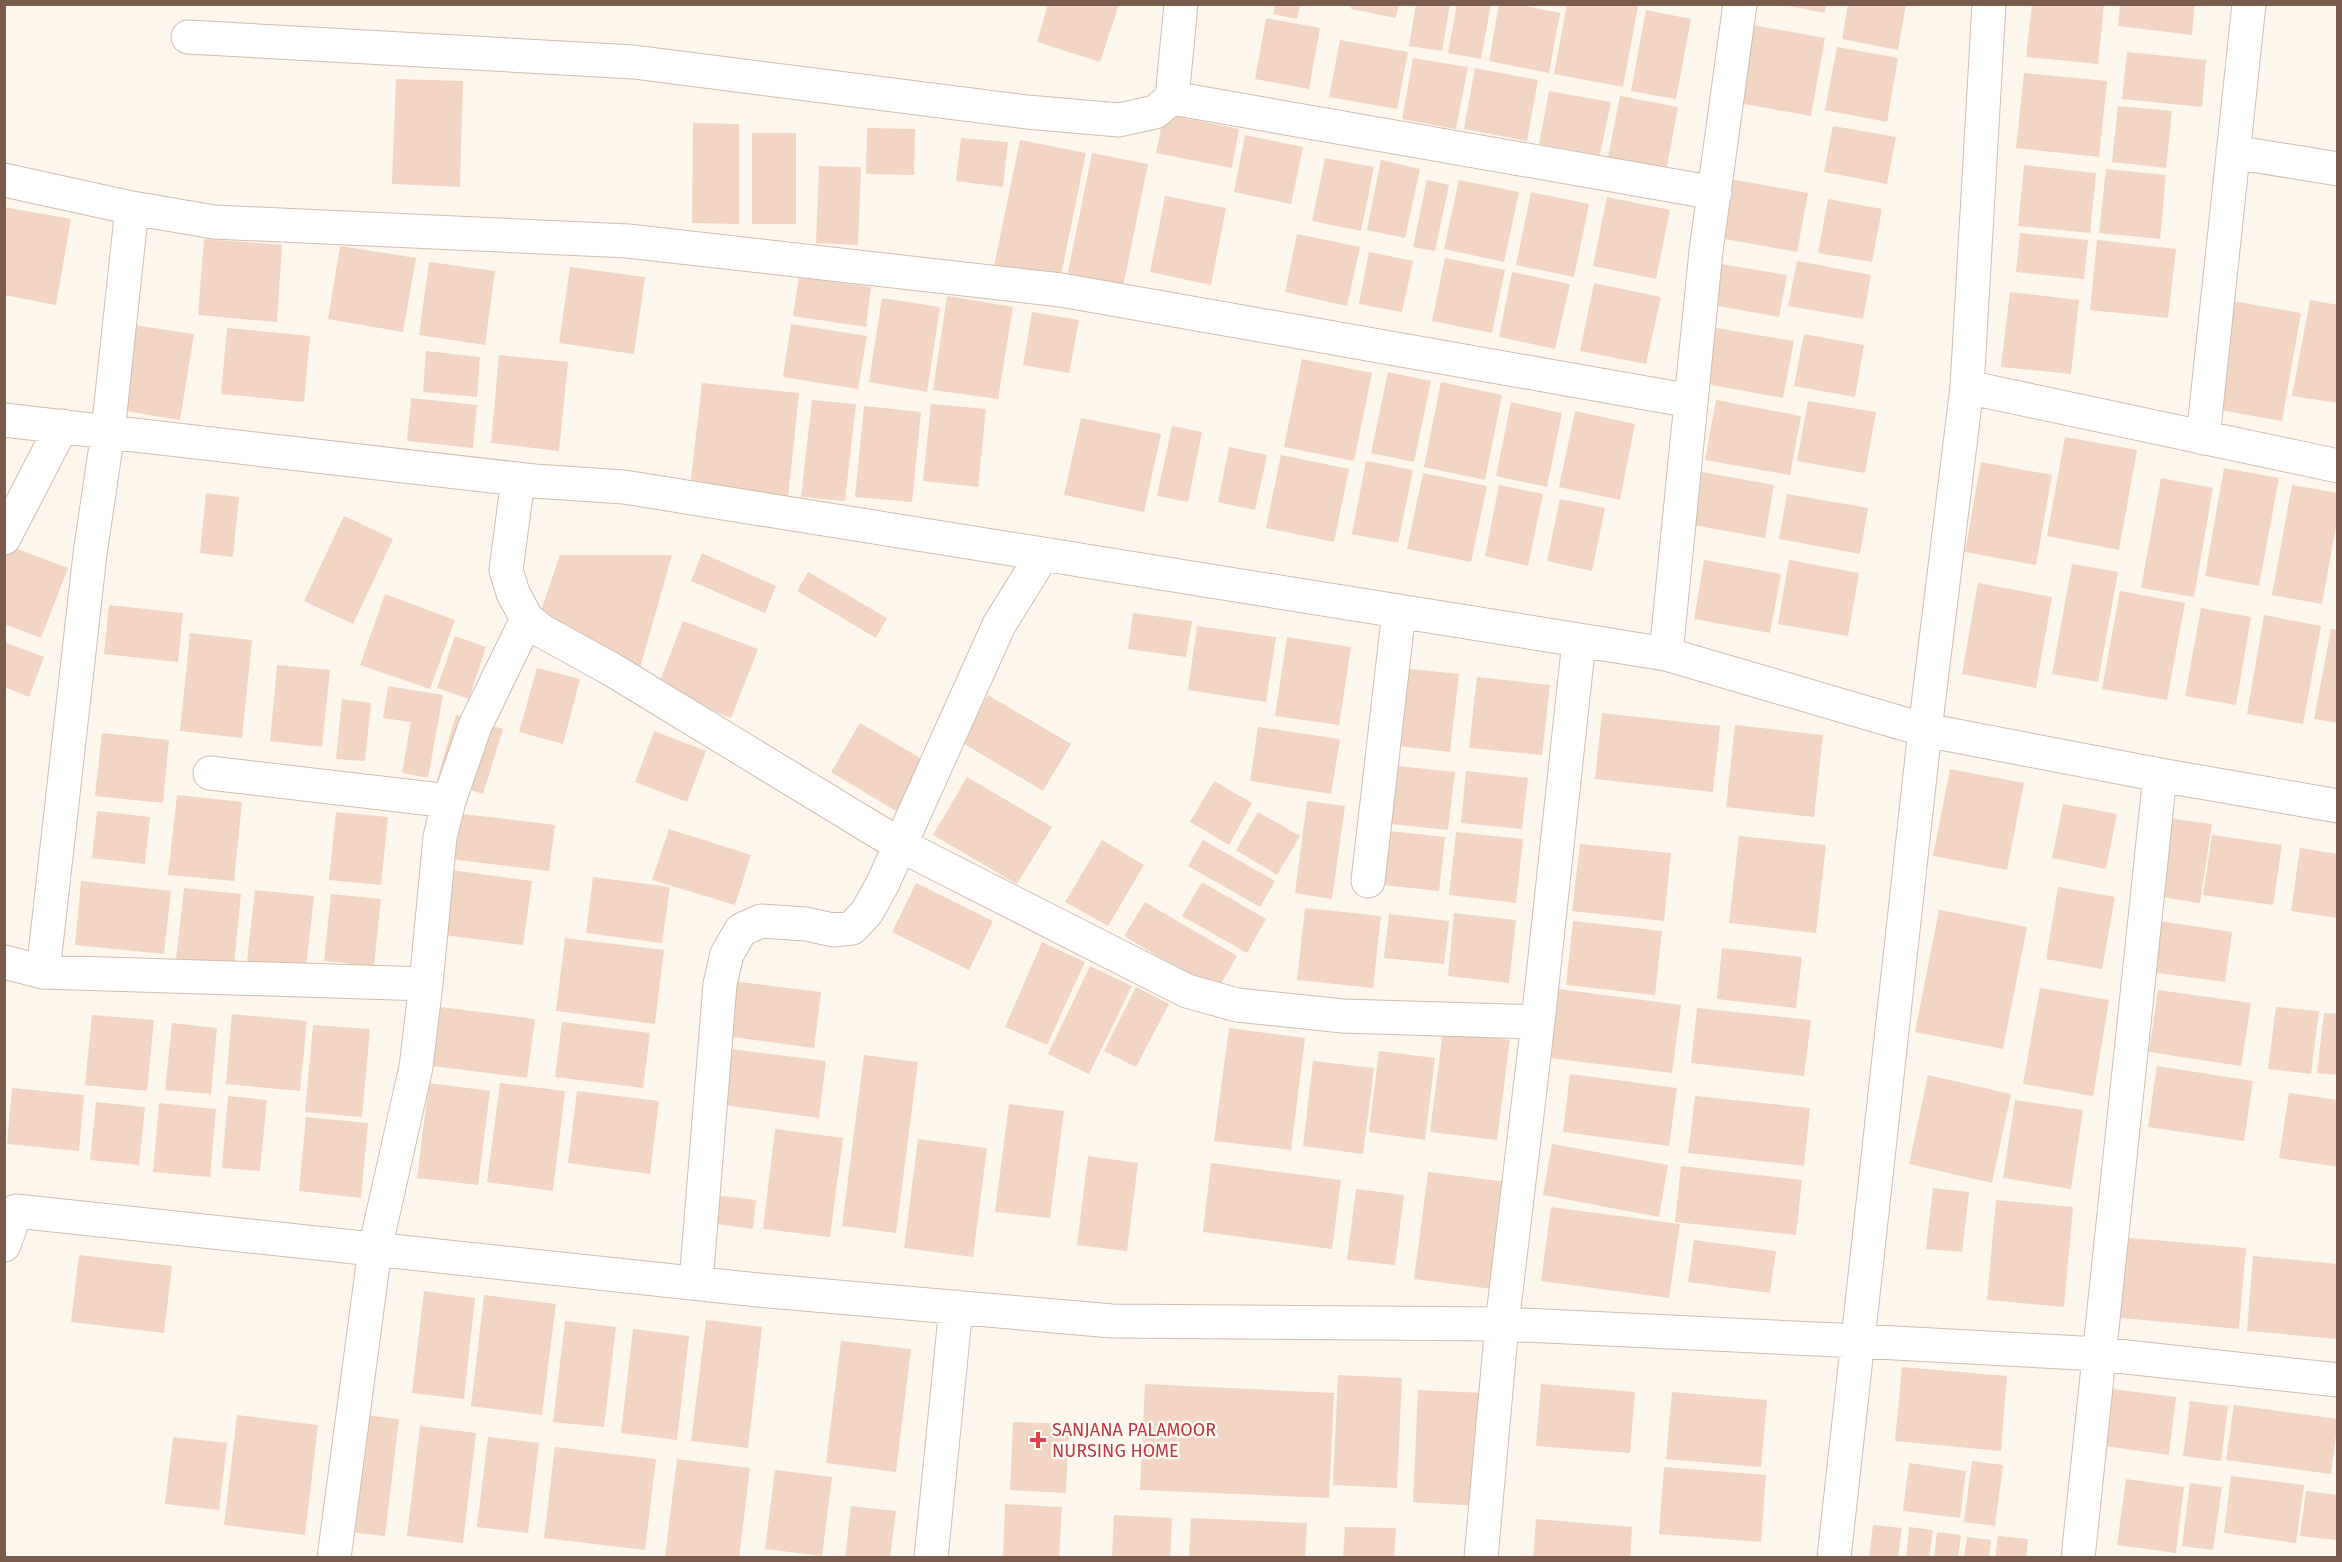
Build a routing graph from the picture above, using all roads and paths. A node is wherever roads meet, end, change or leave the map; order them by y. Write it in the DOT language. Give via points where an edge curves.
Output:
graph roads {
  1 [pos="1181,4"];
  2 [pos="1740,4"];
  3 [pos="1989,4"];
  4 [pos="2249,4"];
  5 [pos="188,37"];
  6 [pos="1172,98"];
  7 [pos="2233,152"];
  8 [pos="2337,169"];
  9 [pos="4,180"];
  10 [pos="1715,193"];
  11 [pos="132,208"];
  12 [pos="1967,387"];
  13 [pos="1691,401"];
  14 [pos="4,420"];
  15 [pos="62,426"];
  16 [pos="108,432"];
  17 [pos="2203,438"];
  18 [pos="2337,466"];
  19 [pos="518,479"];
  20 [pos="4,538"];
  21 [pos="1043,554"];
  22 [pos="1400,611"];
  23 [pos="527,619"];
  24 [pos="1579,641"];
  25 [pos="1666,654"];
  26 [pos="1925,730"];
  27 [pos="210,773"];
  28 [pos="2160,775"];
  29 [pos="449,801"];
  30 [pos="2337,806"];
  31 [pos="900,845"];
  32 [pos="1368,880"];
  33 [pos="4,962"];
  34 [pos="43,972"];
  35 [pos="426,984"];
  36 [pos="1538,1022"];
  37 [pos="10,1210"];
  38 [pos="4,1245"];
  39 [pos="375,1249"];
  40 [pos="696,1283"];
  41 [pos="956,1308"];
  42 [pos="1502,1324"];
  43 [pos="1858,1341"];
  44 [pos="2099,1354"];
  45 [pos="2337,1380"];
  46 [pos="334,1557"];
  47 [pos="931,1557"];
  48 [pos="1481,1557"];
  49 [pos="1834,1557"];
  50 [pos="2078,1557"];
  1 -- 6 [label="street"];
  2 -- 10 [label="street"];
  3 -- 12 [label="street"];
  4 -- 7 [label="street"];
  5 -- 6 [label="street" via="634,62 1016,111 1119,120 1155,112"];
  6 -- 10 [label="street"];
  7 -- 8 [label="street"];
  7 -- 17 [label="street"];
  9 -- 11 [label="street"];
  10 -- 13 [label="street"];
  11 -- 13 [label="street" via="214,222 628,241 1061,290"];
  11 -- 16 [label="street"];
  12 -- 17 [label="street"];
  12 -- 26 [label="street"];
  13 -- 25 [label="street"];
  14 -- 15 [label="street"];
  15 -- 16 [label="street"];
  15 -- 20 [label="street"];
  16 -- 19 [label="street"];
  16 -- 34 [label="street" via="90,554"];
  17 -- 18 [label="street"];
  19 -- 21 [label="street" via="624,487"];
  19 -- 23 [label="street" via="506,570"];
  21 -- 22 [label="street"];
  21 -- 31 [label="street" via="999,625"];
  22 -- 24 [label="street"];
  22 -- 32 [label="street"];
  23 -- 29 [label="street" via="475,726"];
  23 -- 31 [label="street"];
  24 -- 25 [label="street"];
  24 -- 36 [label="street"];
  25 -- 26 [label="street"];
  26 -- 28 [label="street"];
  26 -- 43 [label="street"];
  27 -- 29 [label="street"];
  28 -- 30 [label="street"];
  28 -- 44 [label="street"];
  29 -- 35 [label="street" via="440,837"];
  31 -- 36 [label="street" via="1187,991 1237,1005 1343,1016"];
  31 -- 40 [label="street" via="867,912 852,928 834,930 761,921 741,930 727,954 720,984"];
  33 -- 34 [label="street"];
  34 -- 35 [label="street"];
  35 -- 39 [label="street" via="416,1067"];
  36 -- 42 [label="street"];
  37 -- 38 [label="street"];
  37 -- 39 [label="street"];
  39 -- 40 [label="street"];
  39 -- 46 [label="street"];
  40 -- 41 [label="street"];
  41 -- 42 [label="street" via="1112,1322"];
  41 -- 47 [label="street"];
  42 -- 43 [label="street"];
  42 -- 48 [label="street"];
  43 -- 44 [label="street"];
  43 -- 49 [label="street"];
  44 -- 45 [label="street"];
  44 -- 50 [label="street"];
}
